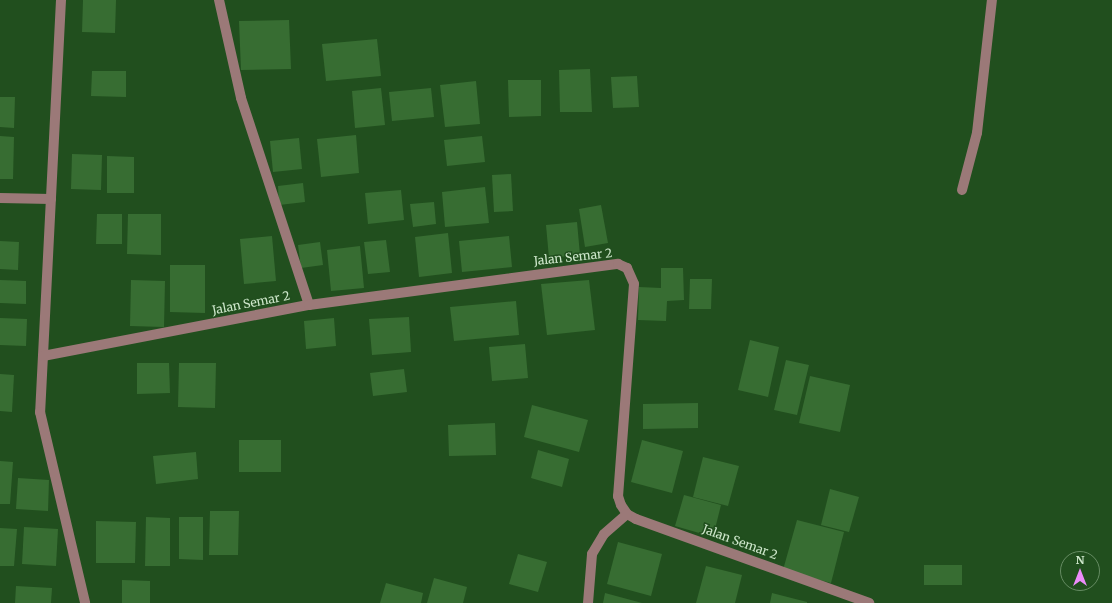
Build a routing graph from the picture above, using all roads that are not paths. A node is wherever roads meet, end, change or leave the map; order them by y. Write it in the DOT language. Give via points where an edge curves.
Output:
graph roads {
  1 [pos="61,0"];
  2 [pos="219,0"];
  3 [pos="992,0"];
  4 [pos="962,190"];
  5 [pos="0,198"];
  6 [pos="51,199"];
  7 [pos="309,305"];
  8 [pos="43,356"];
  9 [pos="627,514"];
  10 [pos="85,603"];
  11 [pos="588,603"];
  12 [pos="869,603"];
  1 -- 6 [label="street"];
  2 -- 7 [label="street" via="241,98"];
  3 -- 4 [label="street" via="976,133"];
  5 -- 6 [label="street"];
  6 -- 8 [label="street"];
  7 -- 8 [label="street, Jalan Semar 2"];
  7 -- 9 [label="street, Jalan Semar 2" via="607,264 618,264 627,268 634,284 618,496"];
  8 -- 10 [label="street" via="40,412 82,581"];
  9 -- 11 [label="street" via="604,534 592,554"];
  9 -- 12 [label="street, Jalan Semar 2"];
}
